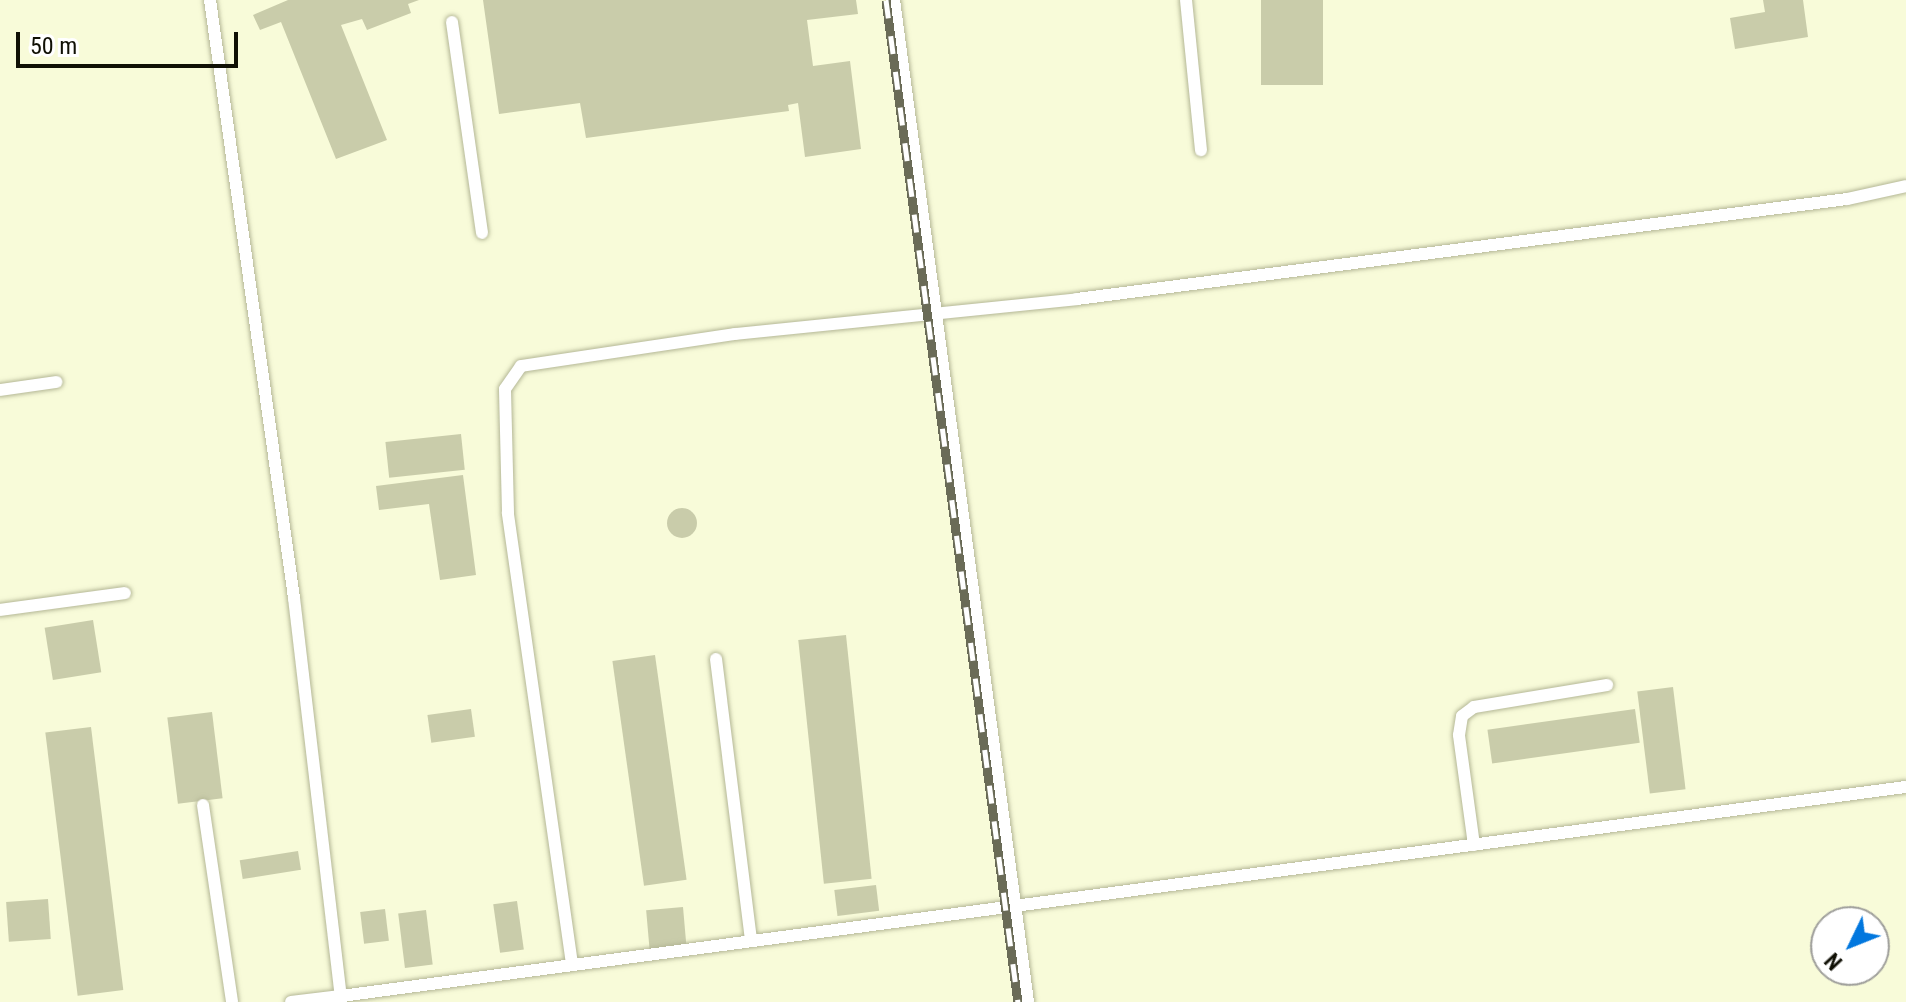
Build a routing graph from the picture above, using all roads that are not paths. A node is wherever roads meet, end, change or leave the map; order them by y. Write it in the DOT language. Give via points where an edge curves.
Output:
graph roads {
  1 [pos="210,0"];
  2 [pos="894,0"];
  3 [pos="1186,0"];
  4 [pos="452,22"];
  5 [pos="1201,150"];
  6 [pos="1906,186"];
  7 [pos="482,233"];
  8 [pos="940,315"];
  9 [pos="56,382"];
  10 [pos="0,390"];
  11 [pos="125,593"];
  12 [pos="0,610"];
  13 [pos="716,659"];
  14 [pos="1607,685"];
  15 [pos="1906,787"];
  16 [pos="203,805"];
  17 [pos="1474,845"];
  18 [pos="1015,905"];
  19 [pos="751,941"];
  20 [pos="572,964"];
  21 [pos="341,999"];
  22 [pos="232,1002"];
  23 [pos="291,1002"];
  24 [pos="1028,1002"];
  1 -- 21 [label="lane" via="294,598"];
  2 -- 8 [label="lane"];
  3 -- 5 [label="lane"];
  4 -- 7 [label="lane"];
  6 -- 8 [label="lane" via="1847,199"];
  8 -- 18 [label="lane"];
  8 -- 20 [label="lane" via="735,334 521,366 510,378 505,389 508,513"];
  9 -- 10 [label="lane"];
  11 -- 12 [label="lane"];
  13 -- 19 [label="lane"];
  14 -- 17 [label="lane" via="1474,707 1462,716 1459,735"];
  15 -- 17 [label="lane"];
  16 -- 22 [label="lane"];
  17 -- 18 [label="lane"];
  18 -- 19 [label="lane"];
  18 -- 24 [label="lane"];
  19 -- 20 [label="lane"];
  20 -- 21 [label="lane"];
  21 -- 23 [label="lane"];
}
